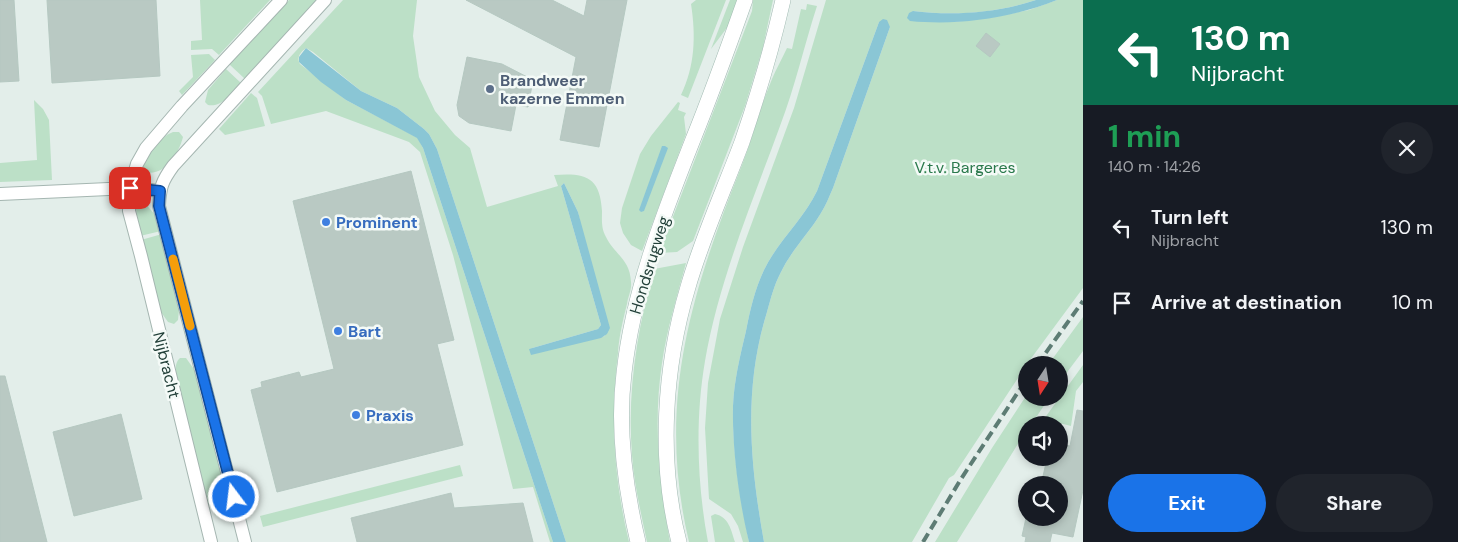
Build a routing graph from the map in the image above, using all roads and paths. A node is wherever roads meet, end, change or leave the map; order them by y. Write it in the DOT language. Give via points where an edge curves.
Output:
graph roads {
  1 [pos="281,0"];
  2 [pos="325,0"];
  3 [pos="745,0"];
  4 [pos="783,0"];
  5 [pos="130,188"];
  6 [pos="160,191"];
  7 [pos="0,194"];
  8 [pos="212,542"];
  9 [pos="245,542"];
  10 [pos="638,542"];
  11 [pos="680,542"];
  1 -- 5 [label="street, Nijbracht" via="146,148"];
  2 -- 6 [label="street, Nijbracht" via="173,166"];
  3 -- 10 [label="main road, Hondsrugweg" via="656,233 632,322 623,375 622,444"];
  4 -- 11 [label="main road" via="759,92 688,288 669,372 668,473"];
  5 -- 6 [label="street"];
  5 -- 7 [label="street"];
  5 -- 8 [label="street, Nijbracht" via="130,221"];
  6 -- 9 [label="street, Nijbracht" via="159,206"];
}
